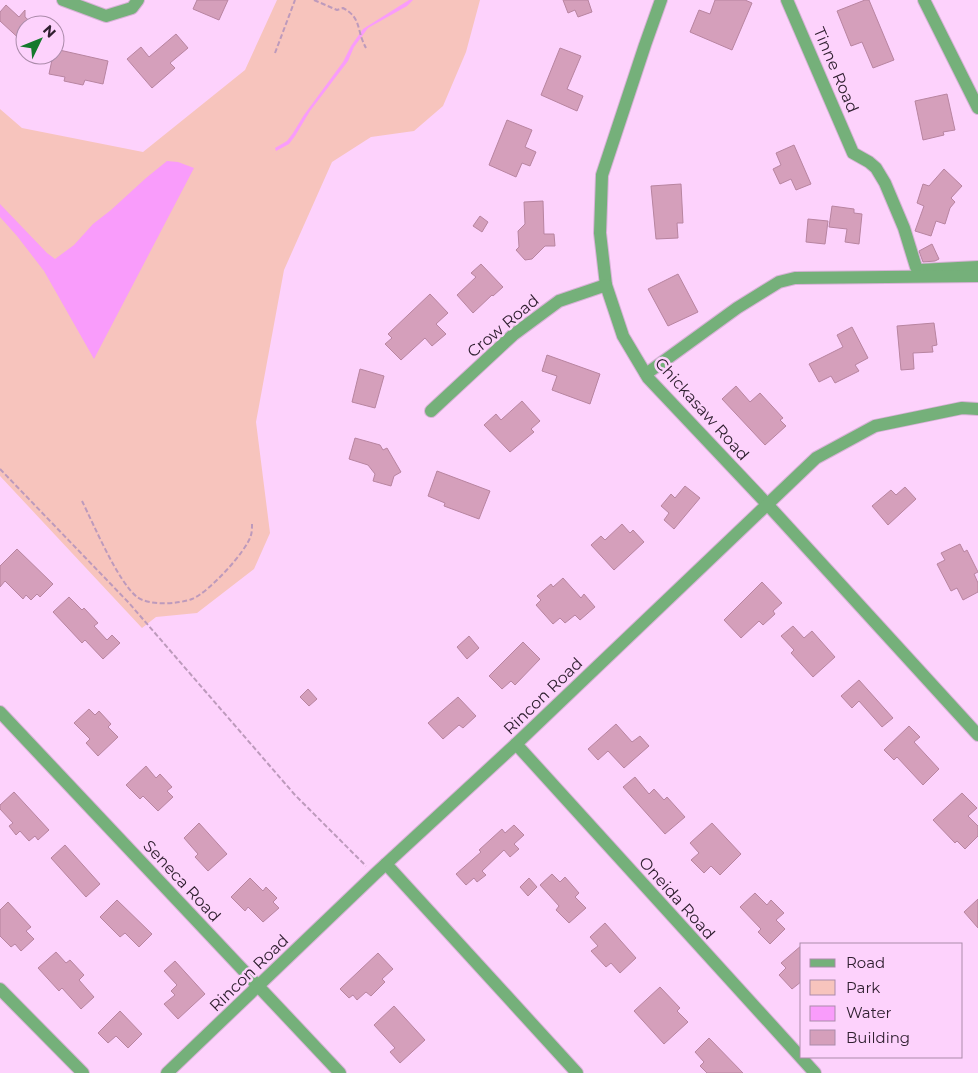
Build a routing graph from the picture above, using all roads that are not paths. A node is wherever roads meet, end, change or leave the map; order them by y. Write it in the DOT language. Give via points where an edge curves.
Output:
graph roads {
  1 [pos="63,0"];
  2 [pos="138,0"];
  3 [pos="661,0"];
  4 [pos="787,0"];
  5 [pos="924,0"];
  6 [pos="978,108"];
  7 [pos="978,267"];
  8 [pos="978,276"];
  9 [pos="606,285"];
  10 [pos="646,374"];
  11 [pos="978,408"];
  12 [pos="431,411"];
  13 [pos="767,504"];
  14 [pos="0,712"];
  15 [pos="978,735"];
  16 [pos="516,744"];
  17 [pos="386,864"];
  18 [pos="259,986"];
  19 [pos="0,989"];
  20 [pos="800,1056"];
  21 [pos="801,1058"];
  22 [pos="83,1073"];
  23 [pos="167,1073"];
  24 [pos="340,1073"];
  25 [pos="577,1073"];
  26 [pos="815,1073"];
  1 -- 2 [label="street" via="106,16 132,8"];
  3 -- 9 [label="street, Chickasaw Road" via="602,175 600,233"];
  4 -- 7 [label="street, Tinne Road" via="853,153 870,162 885,183 919,270"];
  5 -- 6 [label="street"];
  8 -- 10 [label="street" via="785,280 736,308"];
  9 -- 10 [label="street, Chickasaw Road" via="623,336"];
  9 -- 12 [label="street, Crow Road" via="559,302 512,335"];
  10 -- 13 [label="street, Chickasaw Road"];
  11 -- 13 [label="street, Rincon Road" via="962,408 875,426 816,458"];
  13 -- 15 [label="street, Chickasaw Road"];
  13 -- 16 [label="street, Rincon Road"];
  14 -- 18 [label="street, Seneca Road"];
  16 -- 17 [label="street, Rincon Road"];
  16 -- 20 [label="street, Oneida Road"];
  17 -- 18 [label="street, Rincon Road"];
  17 -- 25 [label="street"];
  18 -- 23 [label="street, Rincon Road"];
  18 -- 24 [label="street, Seneca Road"];
  19 -- 22 [label="street"];
  21 -- 26 [label="street, Oneida Road"];
}
